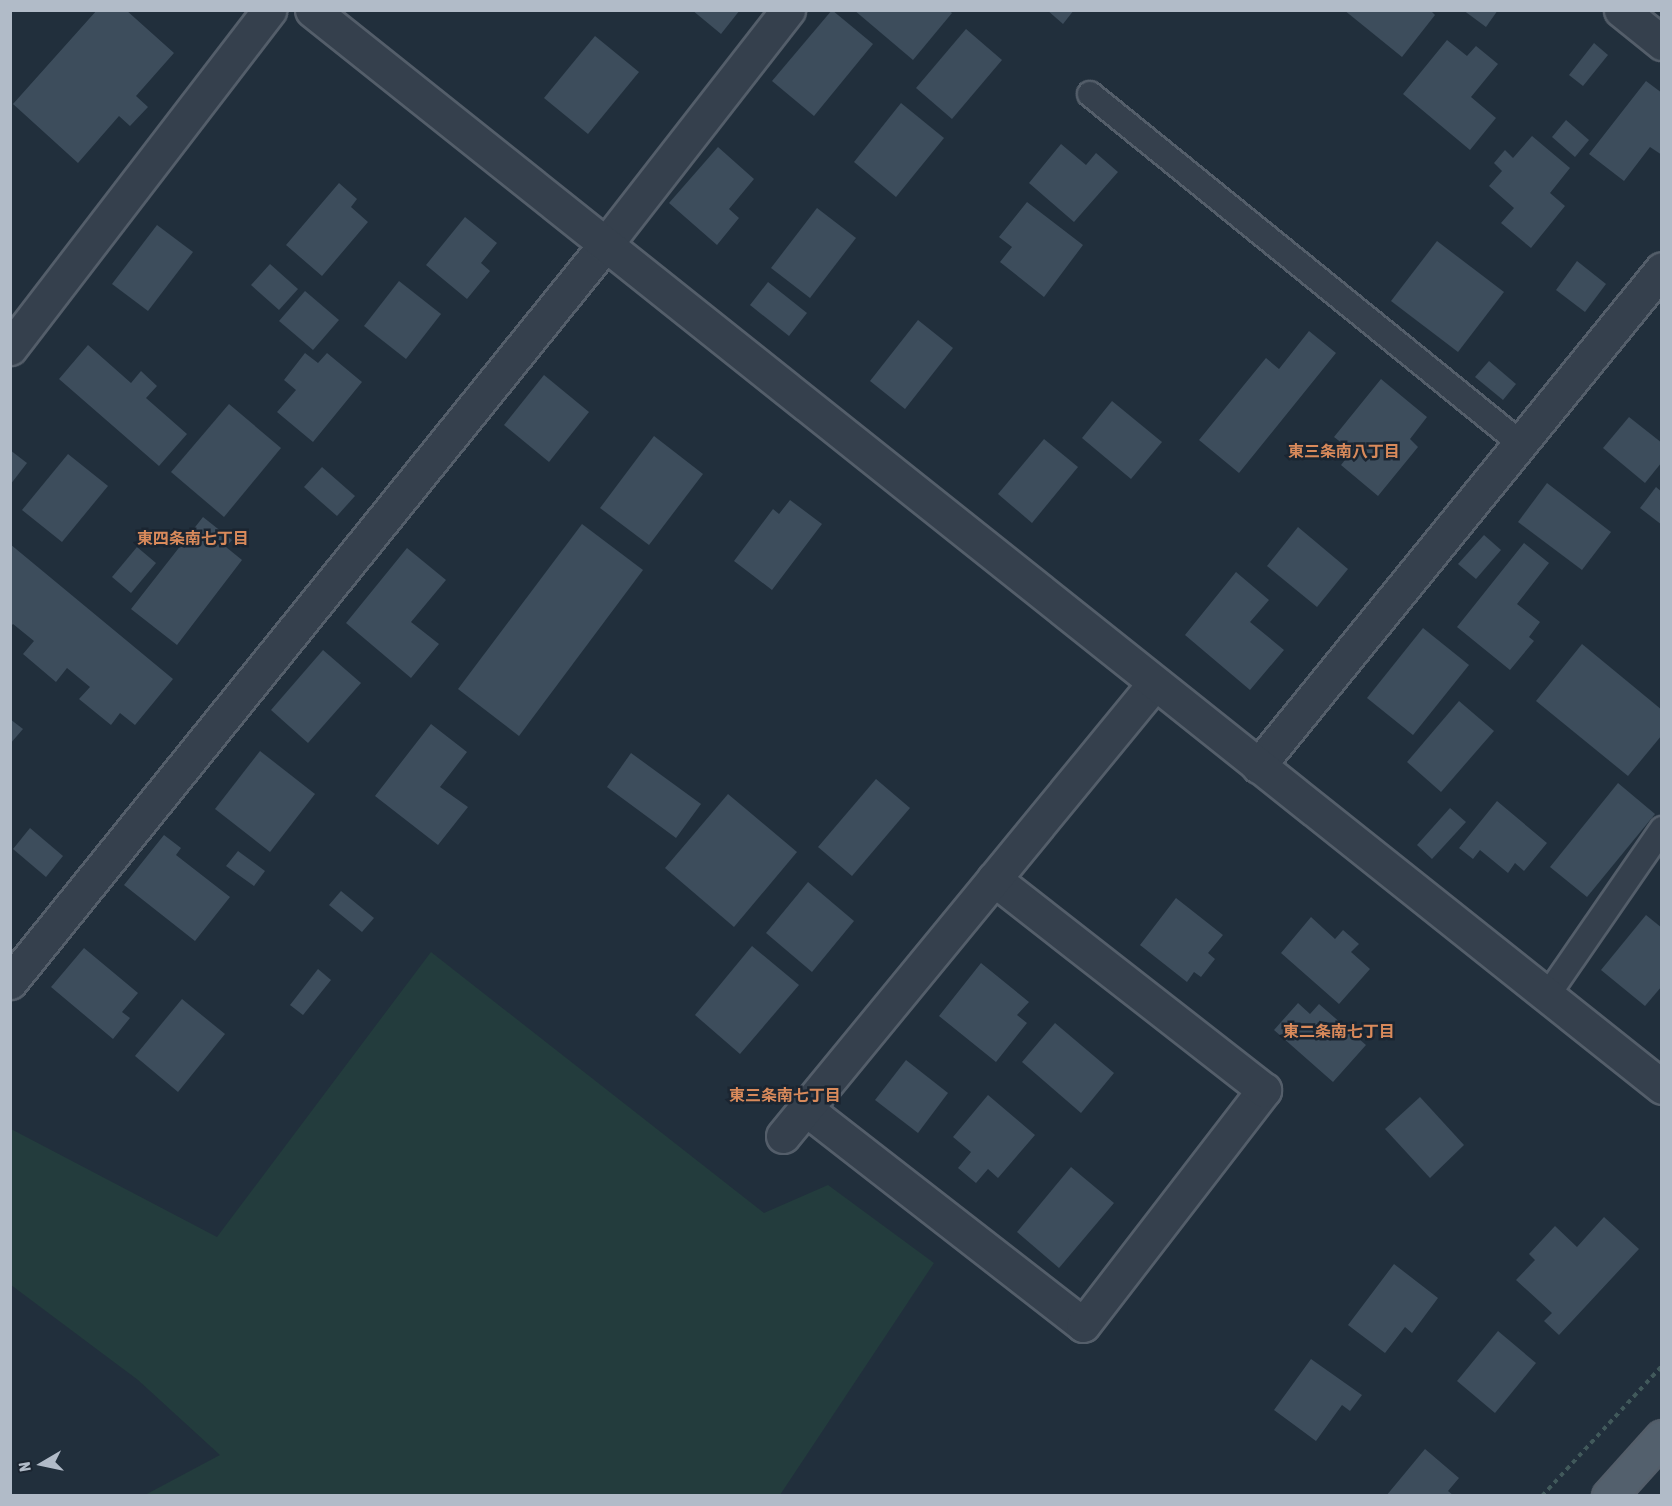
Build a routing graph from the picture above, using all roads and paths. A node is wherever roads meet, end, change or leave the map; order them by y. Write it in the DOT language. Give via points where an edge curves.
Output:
graph roads {
  1 [pos="269,10"];
  2 [pos="312,10"];
  3 [pos="788,10"];
  4 [pos="1621,10"];
  5 [pos="1662,43"];
  6 [pos="1090,94"];
  7 [pos="605,245"];
  8 [pos="1662,269"];
  9 [pos="10,348"];
  10 [pos="1521,443"];
  11 [pos="1154,684"];
  12 [pos="1258,766"];
  13 [pos="1662,829"];
  14 [pos="994,879"];
  15 [pos="10,982"];
  16 [pos="1547,996"];
  17 [pos="1662,1088"];
  18 [pos="806,1110"];
  19 [pos="783,1136"];
  20 [pos="1662,1366"];
  21 [pos="1662,1437"];
  22 [pos="1542,1496"];
  23 [pos="1609,1496"];
  1 -- 9 [label="street"];
  2 -- 7 [label="street"];
  3 -- 7 [label="street"];
  4 -- 5 [label="street"];
  6 -- 10 [label="lane"];
  7 -- 11 [label="street"];
  7 -- 15 [label="street"];
  8 -- 10 [label="street"];
  10 -- 12 [label="street"];
  11 -- 12 [label="street"];
  11 -- 14 [label="street"];
  12 -- 16 [label="street"];
  13 -- 16 [label="lane"];
  14 -- 18 [label="street"];
  14 -- 18 [label="street" via="1264,1090 1083,1325"];
  16 -- 17 [label="street"];
  18 -- 19 [label="street"];
  20 -- 22 [label="path"];
  21 -- 23 [label="main road"];
}
